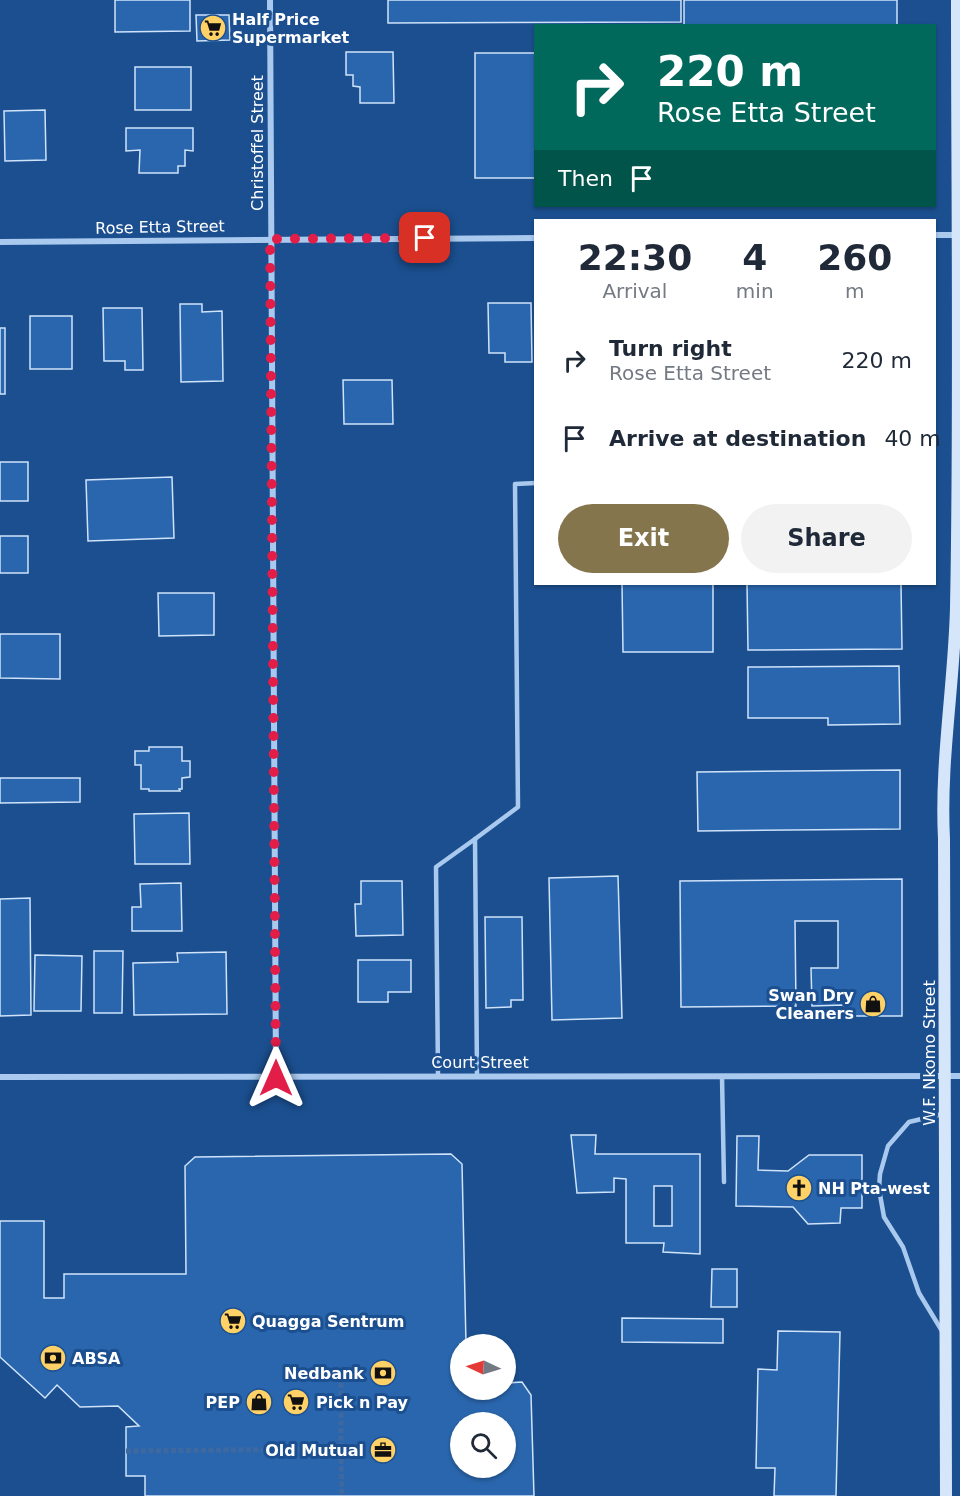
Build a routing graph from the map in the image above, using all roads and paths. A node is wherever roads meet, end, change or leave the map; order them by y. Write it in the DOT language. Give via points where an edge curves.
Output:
graph roads {
  1 [pos="270,0"];
  2 [pos="957,0"];
  3 [pos="958,20"];
  4 [pos="936,235"];
  5 [pos="959,235"];
  6 [pos="534,238"];
  7 [pos="270,239"];
  8 [pos="0,242"];
  9 [pos="534,483"];
  10 [pos="956,611"];
  11 [pos="960,648"];
  12 [pos="475,839"];
  13 [pos="477,1075"];
  14 [pos="438,1076"];
  15 [pos="722,1076"];
  16 [pos="945,1076"];
  17 [pos="960,1076"];
  18 [pos="0,1077"];
  19 [pos="276,1078"];
  20 [pos="945,1114"];
  21 [pos="724,1182"];
  22 [pos="946,1338"];
  23 [pos="946,1496"];
  1 -- 7 [label="street, Christoffel Street"];
  2 -- 3 [label="main road, W.F. Nkomo Street"];
  3 -- 5 [label="main road, W.F. Nkomo Street"];
  4 -- 5 [label="street"];
  5 -- 10 [label="main road, W.F. Nkomo Street"];
  6 -- 7 [label="street, Rose Etta Street"];
  7 -- 8 [label="street, Rose Etta Street"];
  7 -- 19 [label="street, Christoffel Street"];
  9 -- 12 [label="lane" via="515,484 518,807"];
  10 -- 11 [label="main road, W.F. Nkomo Street"];
  10 -- 16 [label="main road, W.F. Nkomo Street" via="942,803"];
  12 -- 13 [label="lane"];
  12 -- 14 [label="lane" via="436,867"];
  13 -- 14 [label="street, Court Street"];
  13 -- 15 [label="street, Court Street"];
  14 -- 19 [label="street, Court Street"];
  15 -- 16 [label="street, Court Street"];
  15 -- 21 [label="lane"];
  16 -- 17 [label="street, Court Street"];
  16 -- 20 [label="main road, W.F. Nkomo Street"];
  18 -- 19 [label="street, Court Street"];
  20 -- 22 [label="main road, W.F. Nkomo Street"];
  20 -- 22 [label="lane" via="909,1122 888,1146 879,1189 884,1217 903,1247 919,1293"];
  22 -- 23 [label="main road, W.F. Nkomo Street"];
}
